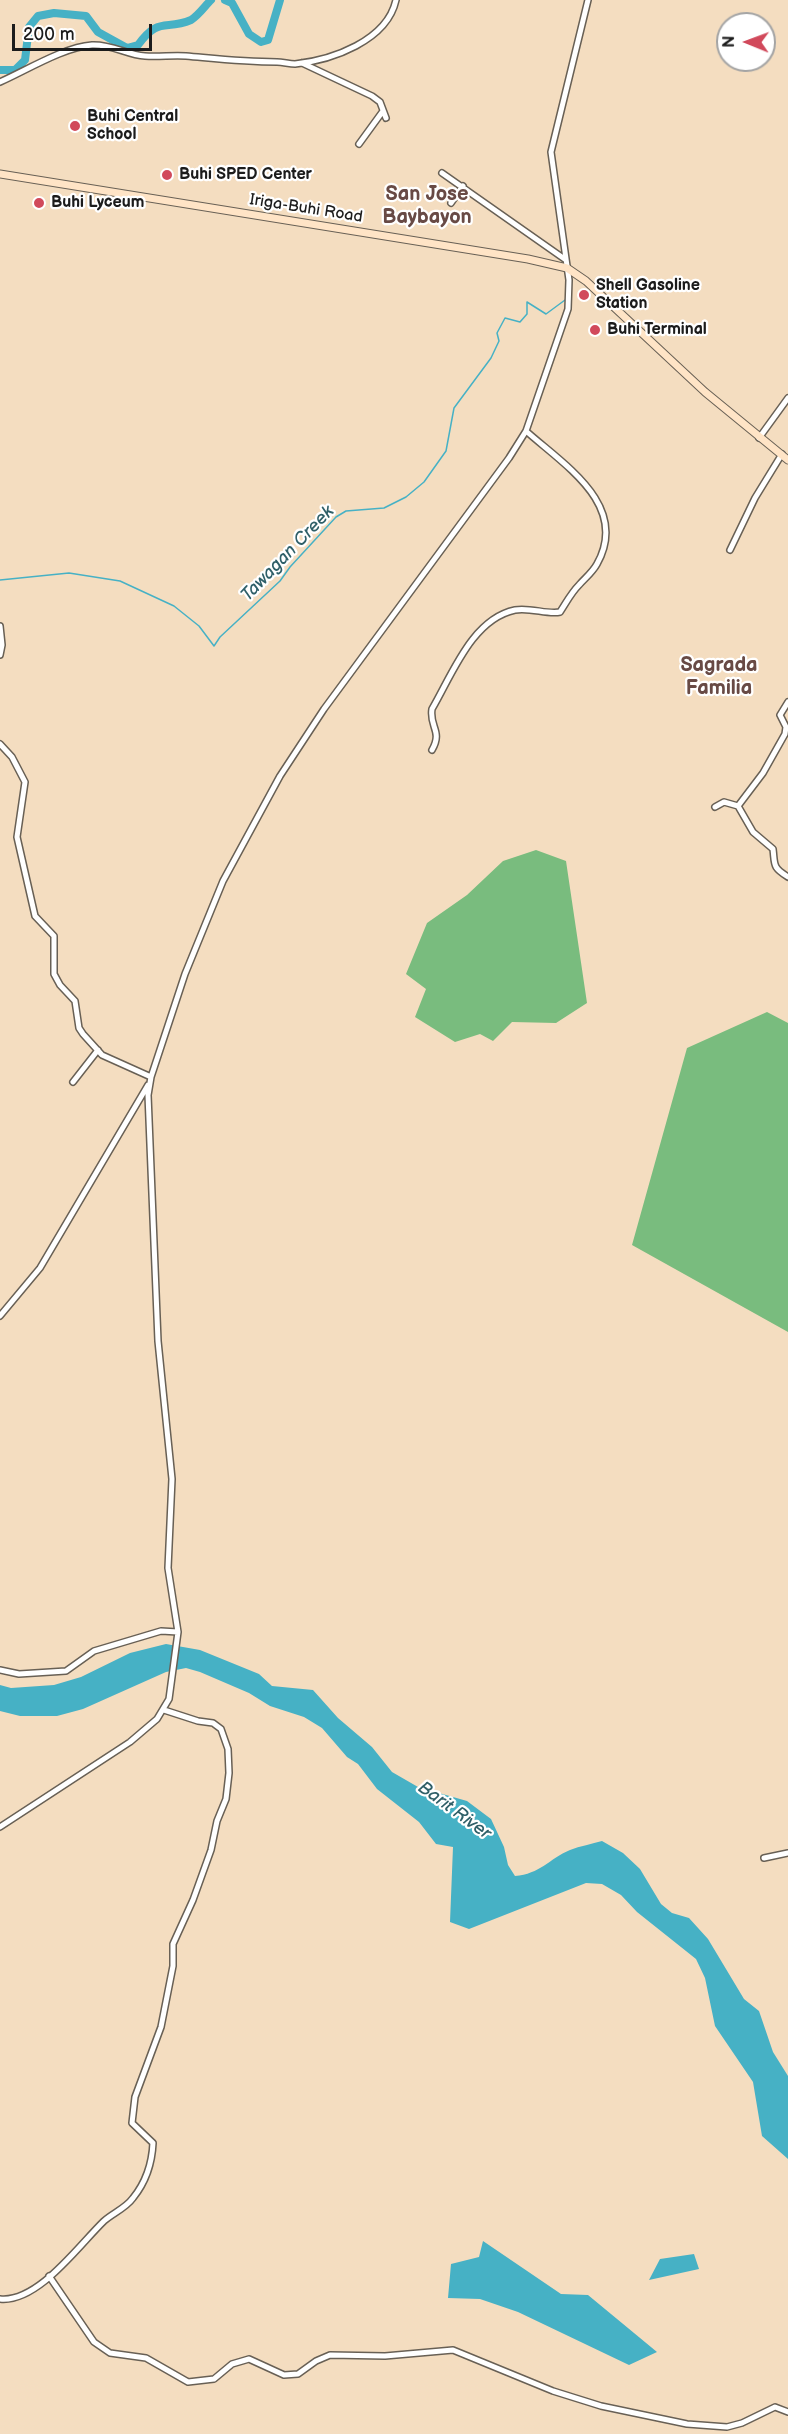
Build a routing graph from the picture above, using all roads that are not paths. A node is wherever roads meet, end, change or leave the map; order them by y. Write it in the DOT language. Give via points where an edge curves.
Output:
graph roads {
  1 [pos="396,0"];
  2 [pos="588,0"];
  3 [pos="300,63"];
  4 [pos="0,82"];
  5 [pos="383,111"];
  6 [pos="386,118"];
  7 [pos="359,144"];
  8 [pos="442,172"];
  9 [pos="0,174"];
  10 [pos="463,186"];
  11 [pos="451,203"];
  12 [pos="567,264"];
  13 [pos="788,398"];
  14 [pos="526,431"];
  15 [pos="759,438"];
  16 [pos="785,457"];
  17 [pos="730,550"];
  18 [pos="0,626"];
  19 [pos="0,655"];
  20 [pos="788,702"];
  21 [pos="0,744"];
  22 [pos="432,750"];
  23 [pos="738,806"];
  24 [pos="715,807"];
  25 [pos="788,877"];
  26 [pos="98,1050"];
  27 [pos="150,1080"];
  28 [pos="73,1082"];
  29 [pos="0,1316"];
  30 [pos="178,1632"];
  31 [pos="0,1670"];
  32 [pos="164,1710"];
  33 [pos="0,1827"];
  34 [pos="788,1853"];
  35 [pos="764,1858"];
  36 [pos="49,2276"];
  37 [pos="0,2299"];
  38 [pos="788,2412"];
  1 -- 3 [label="street" via="385,24 364,40 348,49"];
  2 -- 12 [label="street" via="551,152"];
  3 -- 4 [label="street" via="146,57 90,45 59,54"];
  3 -- 5 [label="street" via="372,96"];
  5 -- 6 [label="street"];
  5 -- 7 [label="street"];
  8 -- 10 [label="street"];
  9 -- 12 [label="main road, Iriga-Buhi Road"];
  10 -- 11 [label="street"];
  10 -- 12 [label="street"];
  12 -- 14 [label="street" via="570,296 566,320"];
  12 -- 15 [label="main road, Iriga-Buhi Road"];
  13 -- 15 [label="street"];
  14 -- 22 [label="street" via="589,487 599,502 607,525 604,549 596,567 560,612 528,608 497,615 466,647 432,710 438,736"];
  14 -- 27 [label="street" via="324,709 280,776 228,871 204,925"];
  15 -- 16 [label="main road, Iriga-Buhi Road"];
  16 -- 17 [label="street" via="755,498"];
  18 -- 19 [label="street"];
  20 -- 23 [label="street" via="780,715 785,734"];
  21 -- 26 [label="street" via="12,757 25,783 17,834 35,916 53,933 56,978 75,1001 79,1028"];
  23 -- 24 [label="street" via="724,802"];
  23 -- 25 [label="street" via="753,832 773,849 775,866"];
  26 -- 27 [label="street"];
  26 -- 28 [label="street"];
  27 -- 29 [label="street" via="40,1268"];
  27 -- 30 [label="street" via="158,1341 172,1479 168,1568"];
  30 -- 31 [label="street" via="161,1631 93,1651 66,1671 20,1674"];
  30 -- 32 [label="street"];
  32 -- 33 [label="street" via="130,1742"];
  32 -- 36 [label="street" via="213,1723 221,1729 228,1749 226,1799 193,1900 173,1944 173,1966 161,2027 135,2097 132,2123 153,2143 146,2178 132,2201 107,2219"];
  34 -- 35 [label="street"];
  36 -- 37 [label="street" via="34,2289 10,2300"];
  36 -- 38 [label="street" via="94,2342 110,2353 146,2358 188,2382 214,2379 232,2364 249,2359 284,2375 298,2374 330,2355 385,2356 453,2350 553,2391 601,2406 687,2424 727,2427 776,2407"];
}
